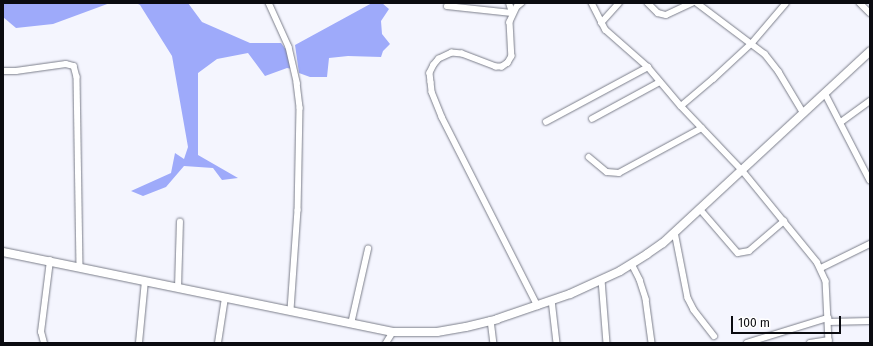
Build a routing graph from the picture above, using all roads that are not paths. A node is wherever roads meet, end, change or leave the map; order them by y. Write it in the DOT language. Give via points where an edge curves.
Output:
graph roads {
  1 [pos="269,3"];
  2 [pos="510,3"];
  3 [pos="522,3"];
  4 [pos="592,3"];
  5 [pos="619,3"];
  6 [pos="648,3"];
  7 [pos="692,3"];
  8 [pos="697,3"];
  9 [pos="786,3"];
  10 [pos="860,3"];
  11 [pos="447,6"];
  12 [pos="512,13"];
  13 [pos="870,13"];
  14 [pos="601,23"];
  15 [pos="752,43"];
  16 [pos="870,51"];
  17 [pos="648,67"];
  18 [pos="3,71"];
  19 [pos="660,82"];
  20 [pos="825,93"];
  21 [pos="870,101"];
  22 [pos="681,106"];
  23 [pos="803,112"];
  24 [pos="592,119"];
  25 [pos="546,122"];
  26 [pos="841,122"];
  27 [pos="702,128"];
  28 [pos="589,157"];
  29 [pos="742,170"];
  30 [pos="870,180"];
  31 [pos="700,209"];
  32 [pos="784,221"];
  33 [pos="180,222"];
  34 [pos="675,232"];
  35 [pos="870,244"];
  36 [pos="368,249"];
  37 [pos="3,252"];
  38 [pos="50,261"];
  39 [pos="632,264"];
  40 [pos="80,268"];
  41 [pos="821,268"];
  42 [pos="602,280"];
  43 [pos="145,281"];
  44 [pos="178,288"];
  45 [pos="225,298"];
  46 [pos="552,300"];
  47 [pos="538,306"];
  48 [pos="291,311"];
  49 [pos="490,320"];
  50 [pos="828,320"];
  51 [pos="870,321"];
  52 [pos="351,324"];
  53 [pos="393,332"];
  54 [pos="714,336"];
  55 [pos="829,342"];
  56 [pos="44,343"];
  57 [pos="139,343"];
  58 [pos="218,343"];
  59 [pos="386,343"];
  60 [pos="494,343"];
  61 [pos="557,343"];
  62 [pos="607,343"];
  63 [pos="652,343"];
  64 [pos="747,343"];
  65 [pos="810,343"];
  1 -- 48 [label="street" via="290,47 300,108 298,210"];
  2 -- 12 [label="street"];
  3 -- 12 [label="street"];
  4 -- 14 [label="street"];
  5 -- 14 [label="street"];
  6 -- 7 [label="street" via="658,13 666,15"];
  8 -- 15 [label="street"];
  9 -- 15 [label="street"];
  10 -- 13 [label="street"];
  11 -- 12 [label="street"];
  12 -- 47 [label="street" via="512,56 508,63 496,66 452,53 439,59 430,73 434,96 442,117"];
  14 -- 17 [label="street"];
  15 -- 22 [label="street"];
  15 -- 23 [label="street" via="776,67"];
  16 -- 20 [label="street"];
  17 -- 19 [label="street"];
  17 -- 25 [label="street"];
  18 -- 40 [label="street" via="66,64 74,66 77,77"];
  19 -- 22 [label="street"];
  19 -- 24 [label="street"];
  20 -- 23 [label="street"];
  20 -- 26 [label="street"];
  21 -- 26 [label="street"];
  22 -- 27 [label="street"];
  23 -- 29 [label="street"];
  26 -- 30 [label="street"];
  27 -- 28 [label="street" via="619,173 607,172"];
  27 -- 29 [label="street"];
  29 -- 31 [label="street"];
  29 -- 32 [label="street"];
  31 -- 32 [label="street" via="738,253 749,251"];
  31 -- 34 [label="street"];
  32 -- 41 [label="street"];
  33 -- 44 [label="street"];
  34 -- 39 [label="street"];
  34 -- 54 [label="street" via="688,298"];
  35 -- 41 [label="street"];
  36 -- 52 [label="street"];
  37 -- 38 [label="street"];
  38 -- 40 [label="street"];
  38 -- 56 [label="street" via="42,332"];
  39 -- 42 [label="street"];
  39 -- 63 [label="street" via="646,299"];
  40 -- 43 [label="street"];
  41 -- 50 [label="street" via="826,281"];
  42 -- 46 [label="street"];
  42 -- 62 [label="street"];
  43 -- 44 [label="street"];
  43 -- 57 [label="street"];
  44 -- 45 [label="street"];
  45 -- 48 [label="street"];
  45 -- 58 [label="street"];
  46 -- 47 [label="street"];
  46 -- 61 [label="street"];
  47 -- 49 [label="street"];
  48 -- 52 [label="street"];
  49 -- 53 [label="street" via="437,332"];
  49 -- 60 [label="street"];
  50 -- 51 [label="street"];
  50 -- 55 [label="street"];
  50 -- 64 [label="street"];
  52 -- 53 [label="street"];
  53 -- 59 [label="street"];
  55 -- 65 [label="street"];
}
